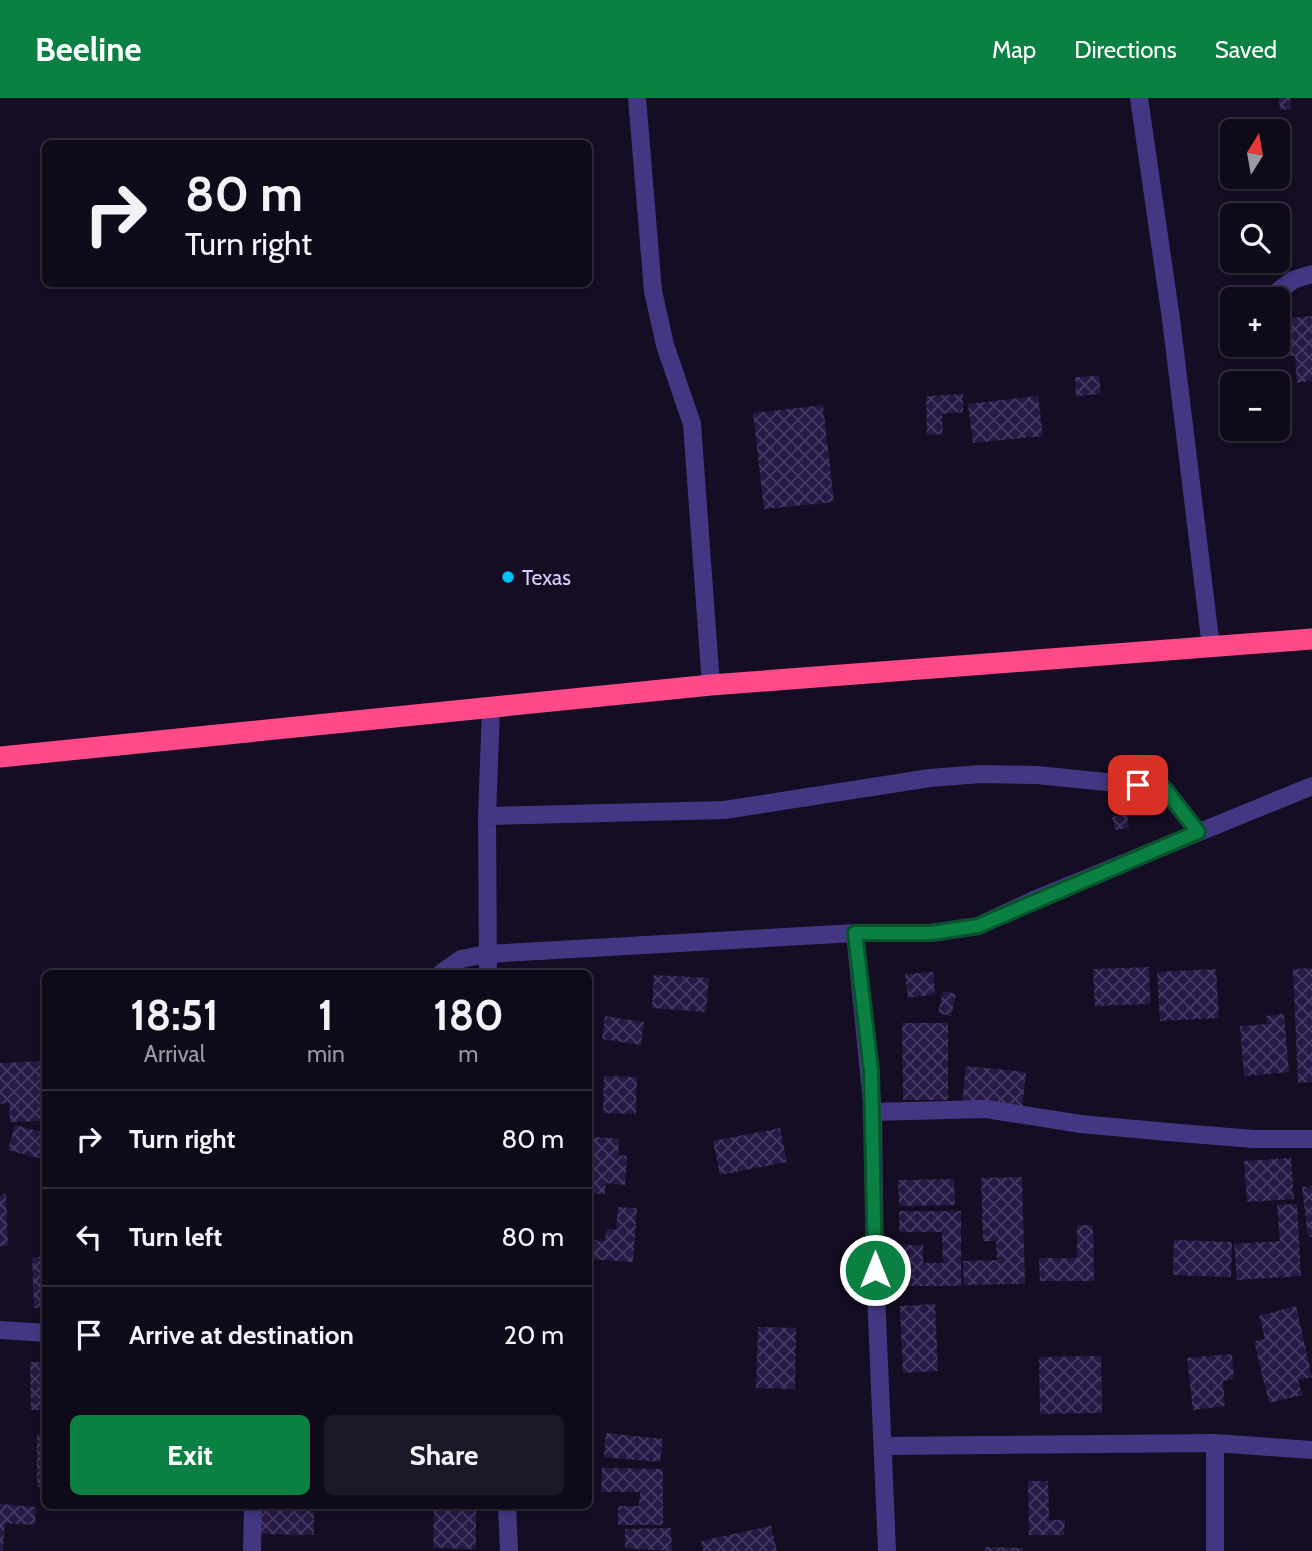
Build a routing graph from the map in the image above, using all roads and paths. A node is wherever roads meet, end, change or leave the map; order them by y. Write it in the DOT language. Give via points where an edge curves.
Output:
graph roads {
  1 [pos="637,98"];
  2 [pos="1139,98"];
  3 [pos="1312,274"];
  4 [pos="1284,287"];
  5 [pos="1312,639"];
  6 [pos="1211,647"];
  7 [pos="711,685"];
  8 [pos="491,709"];
  9 [pos="0,757"];
  10 [pos="1312,786"];
  11 [pos="487,816"];
  12 [pos="1198,832"];
  13 [pos="855,933"];
  14 [pos="488,954"];
  15 [pos="446,970"];
  16 [pos="488,970"];
  17 [pos="873,1112"];
  18 [pos="1312,1139"];
  19 [pos="0,1331"];
  20 [pos="42,1333"];
  21 [pos="1215,1443"];
  22 [pos="885,1446"];
  23 [pos="1312,1450"];
  24 [pos="253,1509"];
  25 [pos="507,1509"];
  26 [pos="252,1551"];
  27 [pos="509,1551"];
  28 [pos="887,1551"];
  29 [pos="1215,1551"];
  1 -- 7 [label="street" via="653,291 665,345 692,424"];
  2 -- 6 [label="street"];
  3 -- 4 [label="street"];
  5 -- 6 [label="highway"];
  6 -- 7 [label="highway"];
  7 -- 8 [label="highway"];
  8 -- 9 [label="highway"];
  8 -- 11 [label="street"];
  10 -- 12 [label="street"];
  11 -- 12 [label="street" via="724,810 930,778 1037,775 1164,788"];
  11 -- 14 [label="street"];
  12 -- 13 [label="street" via="978,926 931,933"];
  13 -- 14 [label="street"];
  13 -- 17 [label="street"];
  14 -- 15 [label="street" via="461,959"];
  14 -- 16 [label="street"];
  17 -- 18 [label="street" via="986,1109 1131,1129"];
  17 -- 22 [label="street" via="875,1270"];
  19 -- 20 [label="street"];
  21 -- 22 [label="street"];
  21 -- 23 [label="street"];
  21 -- 29 [label="street"];
  22 -- 28 [label="street"];
  24 -- 26 [label="street"];
  25 -- 27 [label="street"];
}
